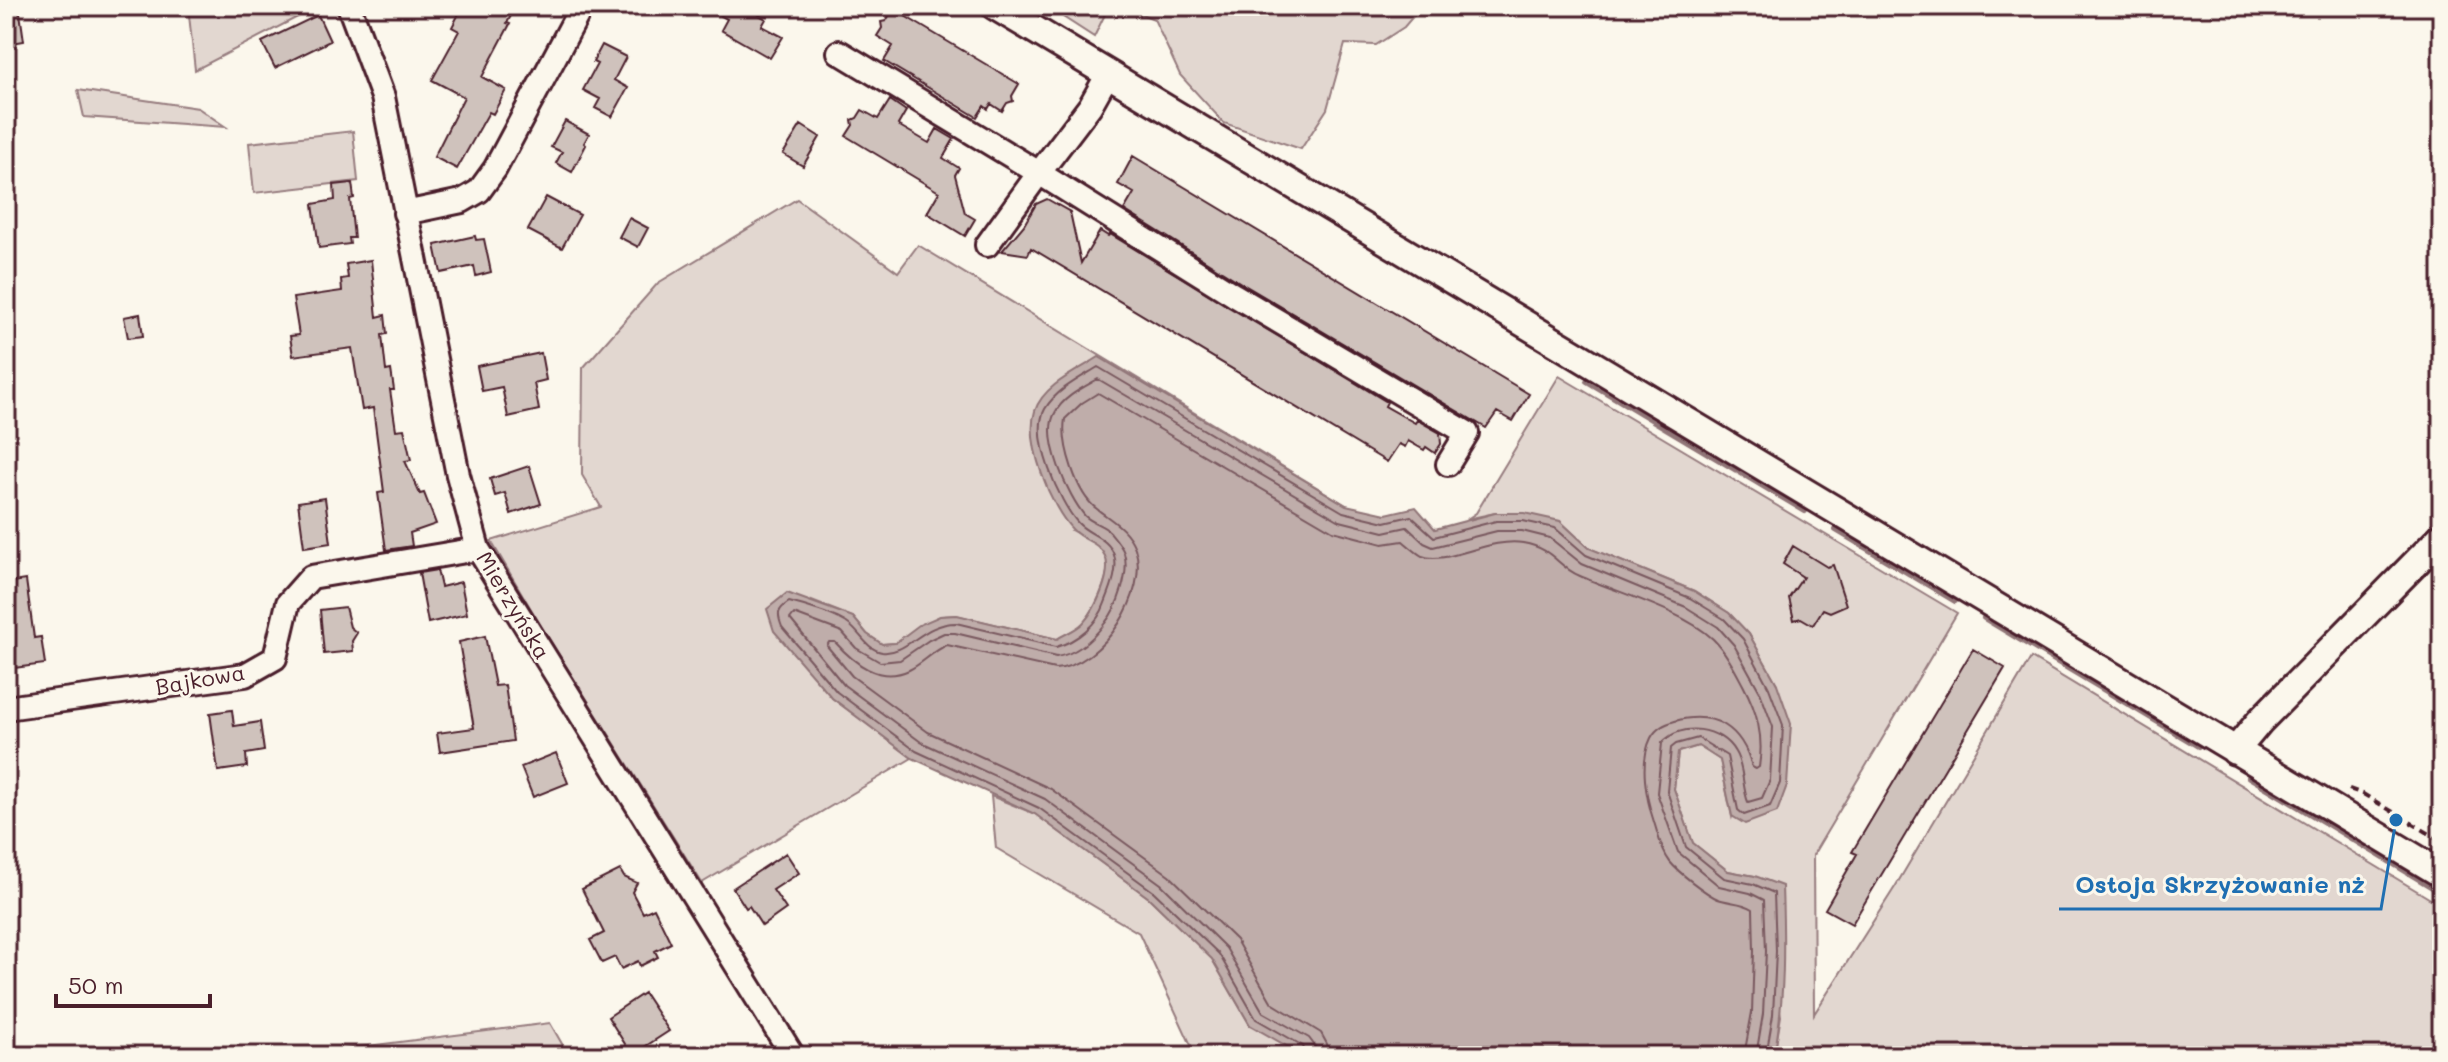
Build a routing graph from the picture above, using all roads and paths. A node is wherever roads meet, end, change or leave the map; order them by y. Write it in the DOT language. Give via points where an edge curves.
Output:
graph roads {
  1 [pos="349,6"];
  2 [pos="582,6"];
  3 [pos="995,6"];
  4 [pos="839,52"];
  5 [pos="1108,74"];
  6 [pos="1039,173"];
  7 [pos="405,213"];
  8 [pos="987,245"];
  9 [pos="1448,464"];
  10 [pos="2442,536"];
  11 [pos="478,549"];
  12 [pos="6,708"];
  13 [pos="2235,751"];
  14 [pos="2340,786"];
  15 [pos="2442,841"];
  16 [pos="2442,874"];
  17 [pos="793,1056"];
  1 -- 7 [label="street, Mierzyńska" via="383,97"];
  2 -- 7 [label="street" via="479,191 462,201"];
  3 -- 5 [label="street"];
  4 -- 6 [label="street"];
  5 -- 6 [label="street"];
  5 -- 13 [label="street"];
  6 -- 8 [label="street"];
  6 -- 9 [label="street" via="1467,433"];
  7 -- 11 [label="street, Mierzyńska"];
  10 -- 13 [label="street"];
  11 -- 12 [label="street, Bajkowa" via="311,577 288,603 275,658 245,675"];
  11 -- 17 [label="street, Mierzyńska"];
  13 -- 16 [label="street"];
  14 -- 15 [label="path"];
}
